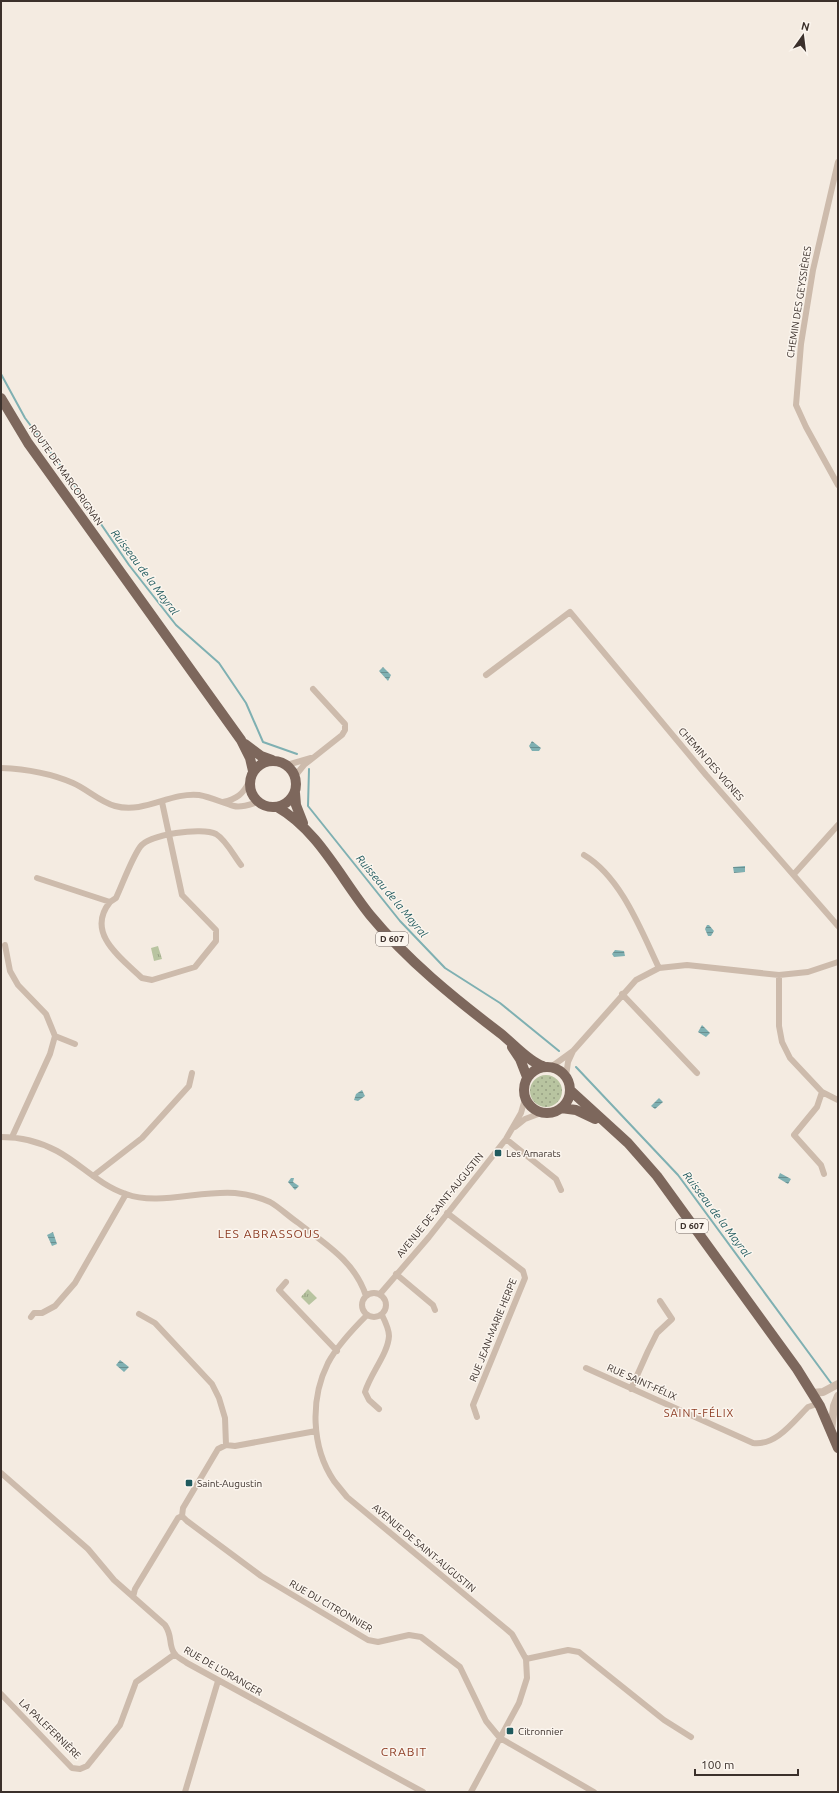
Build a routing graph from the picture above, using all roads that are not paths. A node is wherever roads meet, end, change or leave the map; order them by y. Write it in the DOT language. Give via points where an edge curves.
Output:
graph roads {
  1 [pos="838,162"];
  2 [pos="1,398"];
  3 [pos="838,485"];
  4 [pos="486,675"];
  5 [pos="314,689"];
  6 [pos="241,740"];
  7 [pos="312,758"];
  8 [pos="272,760"];
  9 [pos="287,765"];
  10 [pos="1,768"];
  11 [pos="253,771"];
  12 [pos="295,776"];
  13 [pos="249,782"];
  14 [pos="295,793"];
  15 [pos="162,802"];
  16 [pos="223,802"];
  17 [pos="258,802"];
  18 [pos="278,807"];
  19 [pos="838,825"];
  20 [pos="305,827"];
  21 [pos="170,834"];
  22 [pos="584,855"];
  23 [pos="241,865"];
  24 [pos="794,874"];
  25 [pos="36,878"];
  26 [pos="110,902"];
  27 [pos="838,926"];
  28 [pos="5,945"];
  29 [pos="838,962"];
  30 [pos="659,968"];
  31 [pos="779,975"];
  32 [pos="622,994"];
  33 [pos="498,1032"];
  34 [pos="55,1036"];
  35 [pos="74,1044"];
  36 [pos="573,1051"];
  37 [pos="547,1066"];
  38 [pos="192,1073"];
  39 [pos="697,1073"];
  40 [pos="566,1076"];
  41 [pos="527,1077"];
  42 [pos="570,1091"];
  43 [pos="822,1092"];
  44 [pos="525,1100"];
  45 [pos="838,1100"];
  46 [pos="561,1108"];
  47 [pos="540,1113"];
  48 [pos="608,1126"];
  49 [pos="513,1128"];
  50 [pos="1,1137"];
  51 [pos="12,1137"];
  52 [pos="506,1139"];
  53 [pos="824,1174"];
  54 [pos="93,1176"];
  55 [pos="561,1190"];
  56 [pos="126,1194"];
  57 [pos="448,1213"];
  58 [pos="396,1274"];
  59 [pos="286,1282"];
  60 [pos="380,1294"];
  61 [pos="366,1296"];
  62 [pos="660,1301"];
  63 [pos="436,1310"];
  64 [pos="138,1314"];
  65 [pos="367,1315"];
  66 [pos="382,1315"];
  67 [pos="31,1317"];
  68 [pos="770,1332"];
  69 [pos="337,1351"];
  70 [pos="586,1368"];
  71 [pos="838,1384"];
  72 [pos="632,1389"];
  73 [pos="812,1393"];
  74 [pos="838,1396"];
  75 [pos="814,1405"];
  76 [pos="379,1409"];
  77 [pos="476,1418"];
  78 [pos="316,1431"];
  79 [pos="831,1431"];
  80 [pos="226,1445"];
  81 [pos="838,1448"];
  82 [pos="838,1453"];
  83 [pos="1,1474"];
  84 [pos="182,1516"];
  85 [pos="133,1597"];
  86 [pos="174,1654"];
  87 [pos="526,1658"];
  88 [pos="218,1681"];
  89 [pos="1,1694"];
  90 [pos="691,1737"];
  91 [pos="500,1738"];
  92 [pos="185,1792"];
  93 [pos="423,1792"];
  94 [pos="471,1792"];
  95 [pos="594,1792"];
  1 -- 3 [label="street, CHEMIN DES GEYSSIÈRES" via="813,270 800,344 796,405"];
  2 -- 6 [label="main road, ROUTE DE MARCORIGNAN" via="28,443"];
  4 -- 24 [label="street, CHEMIN DES VIGNES" via="570,612 706,775"];
  5 -- 7 [label="street" via="344,724 345,730"];
  6 -- 8 [label="main road, ROUTE DE MARCORIGNAN" via="261,756"];
  6 -- 11 [label="main road, ROUTE DE MARCORIGNAN"];
  7 -- 9 [label="street"];
  7 -- 12 [label="street"];
  8 -- 9 [label="main road"];
  8 -- 11 [label="main road" via="258,765"];
  9 -- 12 [label="main road"];
  10 -- 15 [label="street" via="46,773 72,783 113,806 125,809"];
  11 -- 13 [label="main road"];
  12 -- 14 [label="main road"];
  13 -- 16 [label="street" via="239,796"];
  13 -- 17 [label="main road" via="251,793"];
  14 -- 18 [label="main road" via="291,799"];
  14 -- 20 [label="main road, D 607" via="296,805"];
  15 -- 16 [label="street" via="199,795"];
  15 -- 21 [label="street"];
  16 -- 17 [label="street" via="235,806"];
  17 -- 18 [label="main road" via="264,806"];
  18 -- 20 [label="main road, D 607"];
  19 -- 24 [label="street"];
  20 -- 33 [label="main road, D 607" via="370,915 405,954"];
  21 -- 23 [label="street" via="215,834 222,839"];
  21 -- 26 [label="street" via="150,840 140,847 116,898"];
  21 -- 26 [label="street" via="182,895 217,933 216,941 201,962 195,967 152,980 142,978 110,946 103,934 102,918"];
  22 -- 30 [label="street" via="596,862 628,903"];
  24 -- 27 [label="street, CHEMIN DES VIGNES"];
  25 -- 26 [label="street"];
  28 -- 34 [label="street" via="10,971 18,985 46,1014"];
  29 -- 31 [label="street" via="808,972"];
  30 -- 31 [label="street" via="687,965"];
  30 -- 32 [label="street" via="636,980"];
  31 -- 43 [label="street" via="779,1026 782,1042 790,1058"];
  32 -- 36 [label="street"];
  32 -- 39 [label="street"];
  33 -- 37 [label="main road, D 607" via="532,1061"];
  33 -- 41 [label="main road, D 607" via="520,1059"];
  34 -- 35 [label="street"];
  34 -- 51 [label="street" via="50,1054"];
  36 -- 37 [label="street"];
  36 -- 40 [label="street"];
  37 -- 40 [label="main road" via="560,1070"];
  37 -- 41 [label="main road" via="534,1070"];
  38 -- 54 [label="street" via="189,1086 142,1138"];
  40 -- 42 [label="main road"];
  41 -- 44 [label="main road" via="524,1088"];
  42 -- 46 [label="main road" via="568,1101"];
  42 -- 48 [label="main road, D 607"];
  43 -- 45 [label="street"];
  43 -- 53 [label="street" via="817,1107 794,1135 821,1165"];
  44 -- 47 [label="main road"];
  44 -- 49 [label="street, AVENUE DE SAINT-AUGUSTIN" via="522,1113"];
  46 -- 47 [label="main road" via="556,1112"];
  46 -- 48 [label="main road, D 607" via="576,1110"];
  47 -- 49 [label="street, AVENUE DE SAINT-AUGUSTIN" via="525,1119"];
  48 -- 68 [label="main road, D 607" via="628,1143 657,1176"];
  49 -- 52 [label="street, AVENUE DE SAINT-AUGUSTIN"];
  50 -- 51 [label="street"];
  51 -- 54 [label="street" via="36,1142 57,1151"];
  52 -- 55 [label="street" via="556,1179"];
  52 -- 57 [label="street, AVENUE DE SAINT-AUGUSTIN"];
  54 -- 56 [label="street" via="106,1186"];
  56 -- 61 [label="street" via="153,1198 234,1193 271,1203 338,1252 352,1268"];
  56 -- 67 [label="street" via="71,1288 55,1306 47,1311 34,1313"];
  57 -- 58 [label="street, AVENUE DE SAINT-AUGUSTIN"];
  57 -- 77 [label="street, RUE JEAN-MARIE HERPE" via="523,1270 525,1278 473,1405"];
  58 -- 60 [label="street, AVENUE DE SAINT-AUGUSTIN"];
  58 -- 63 [label="street"];
  59 -- 69 [label="street" via="279,1290"];
  60 -- 61 [label="street" via="371,1293"];
  60 -- 66 [label="street" via="387,1304"];
  61 -- 65 [label="street" via="362,1305"];
  62 -- 72 [label="street" via="672,1319 657,1333"];
  64 -- 80 [label="street" via="155,1323 212,1384 220,1398 225,1418"];
  65 -- 66 [label="street" via="372,1318"];
  65 -- 69 [label="street, AVENUE DE SAINT-AUGUSTIN"];
  66 -- 76 [label="street" via="389,1336 365,1392"];
  68 -- 73 [label="main road, D 607"];
  68 -- 75 [label="main road, D 607"];
  69 -- 78 [label="street, AVENUE DE SAINT-AUGUSTIN" via="321,1380 317,1399"];
  70 -- 72 [label="street, RUE SAINT-FÉLIX"];
  71 -- 73 [label="street" via="823,1392"];
  72 -- 75 [label="street, RUE SAINT-FÉLIX" via="753,1443 761,1444 771,1441 808,1407"];
  73 -- 79 [label="main road, D 607"];
  74 -- 79 [label="street"];
  75 -- 82 [label="main road, D 607"];
  78 -- 80 [label="street" via="235,1446"];
  78 -- 87 [label="street, AVENUE DE SAINT-AUGUSTIN" via="322,1458 347,1497 512,1634"];
  79 -- 81 [label="main road, D 607"];
  80 -- 84 [label="street" via="218,1449 183,1508"];
  83 -- 85 [label="street, RUE DE L'ORANGER" via="88,1549 114,1580"];
  84 -- 85 [label="street" via="178,1518 135,1589"];
  84 -- 91 [label="street, RUE DU CITRONNIER" via="260,1575 368,1640 378,1642 409,1635 421,1637 460,1667 486,1721"];
  85 -- 86 [label="street, RUE DE L'ORANGER" via="166,1625"];
  86 -- 88 [label="street, RUE DE L'ORANGER"];
  86 -- 89 [label="street, LA PALEFERNIÈRE" via="136,1682 120,1725 87,1766 80,1769 72,1768"];
  87 -- 90 [label="street" via="568,1650 579,1652 664,1720"];
  87 -- 91 [label="street, AVENUE DE SAINT-AUGUSTIN" via="527,1678 524,1691"];
  88 -- 92 [label="street"];
  88 -- 93 [label="street, RUE DE L'ORANGER"];
  91 -- 94 [label="street, AVENUE DE SAINT-AUGUSTIN"];
  91 -- 95 [label="street, RUE DU CITRONNIER"];
}
